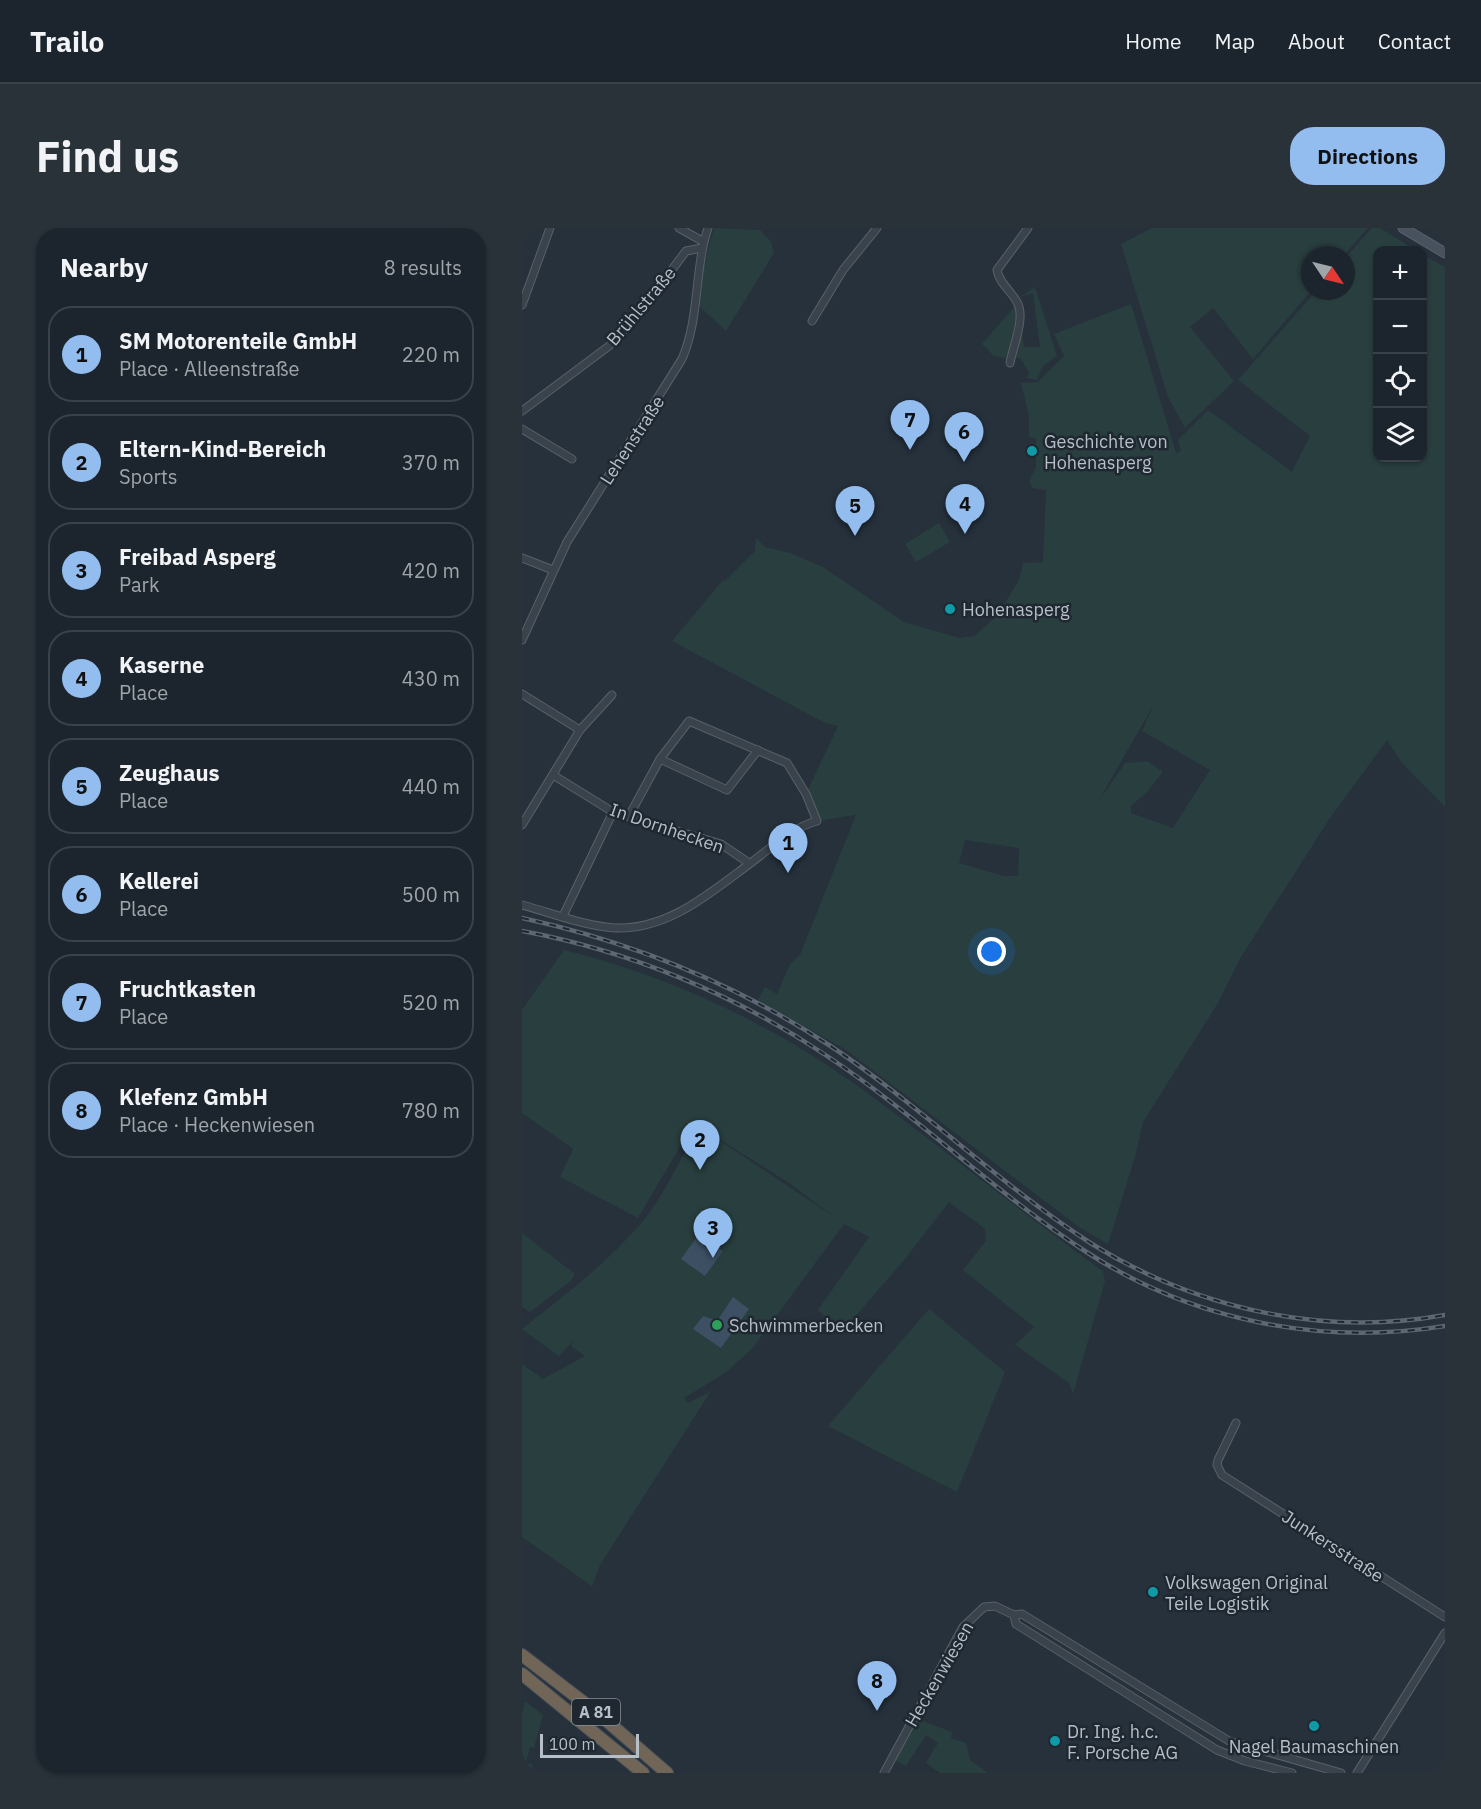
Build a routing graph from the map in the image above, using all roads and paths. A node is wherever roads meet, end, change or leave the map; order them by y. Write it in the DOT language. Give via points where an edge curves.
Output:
graph roads {
  1 [pos="550,228"];
  2 [pos="679,228"];
  3 [pos="708,228"];
  4 [pos="877,228"];
  5 [pos="1028,228"];
  6 [pos="1403,228"];
  7 [pos="703,245"];
  8 [pos="1445,252"];
  9 [pos="522,305"];
  10 [pos="812,321"];
  11 [pos="1010,363"];
  12 [pos="522,411"];
  13 [pos="522,429"];
  14 [pos="572,459"];
  15 [pos="522,558"];
  16 [pos="553,570"];
  17 [pos="522,640"];
  18 [pos="522,694"];
  19 [pos="612,695"];
  20 [pos="580,730"];
  21 [pos="758,750"];
  22 [pos="660,759"];
  23 [pos="553,775"];
  24 [pos="613,812"];
  25 [pos="629,816"];
  26 [pos="522,825"];
  27 [pos="750,863"];
  28 [pos="522,905"];
  29 [pos="563,916"];
  30 [pos="1236,1423"];
  31 [pos="1014,1615"];
  32 [pos="1445,1617"];
  33 [pos="1445,1633"];
  34 [pos="522,1655"];
  35 [pos="522,1674"];
  36 [pos="1126,1676"];
  37 [pos="1118,1688"];
  38 [pos="643,1773"];
  39 [pos="667,1773"];
  40 [pos="884,1773"];
  41 [pos="1292,1773"];
  42 [pos="1341,1773"];
  43 [pos="1357,1773"];
  1 -- 9 [label="street"];
  2 -- 7 [label="street"];
  3 -- 7 [label="street, Lehenstraße"];
  4 -- 10 [label="street" via="843,270"];
  5 -- 11 [label="street" via="997,270 1021,313"];
  6 -- 8 [label="main road"];
  7 -- 12 [label="street, Brühlstraße" via="686,251 609,346"];
  7 -- 16 [label="street, Lehenstraße" via="682,358"];
  13 -- 14 [label="street"];
  15 -- 16 [label="street"];
  16 -- 17 [label="street, Lehenstraße"];
  18 -- 20 [label="street"];
  19 -- 20 [label="street"];
  20 -- 23 [label="street"];
  21 -- 22 [label="street" via="689,722"];
  21 -- 22 [label="street" via="727,790"];
  21 -- 27 [label="street" via="790,766 817,821"];
  22 -- 25 [label="street"];
  23 -- 24 [label="street, In Dornhecken"];
  23 -- 26 [label="street"];
  24 -- 25 [label="street, In Dornhecken"];
  24 -- 29 [label="street"];
  25 -- 27 [label="street, In Dornhecken" via="721,844"];
  27 -- 29 [label="street" via="689,908 637,928 613,928"];
  28 -- 29 [label="street"];
  30 -- 32 [label="street, Junkersstraße" via="1218,1460 1222,1475"];
  31 -- 36 [label="street" via="1022,1614"];
  31 -- 37 [label="street" via="1016,1623"];
  31 -- 40 [label="street, Heckenwiesen" via="995,1606 984,1607 963,1627"];
  33 -- 43 [label="street"];
  34 -- 39 [label="highway, A 81"];
  35 -- 38 [label="highway, A 81"];
  36 -- 37 [label="street"];
  36 -- 42 [label="street" via="1229,1741"];
  37 -- 41 [label="street" via="1217,1750"];
}
